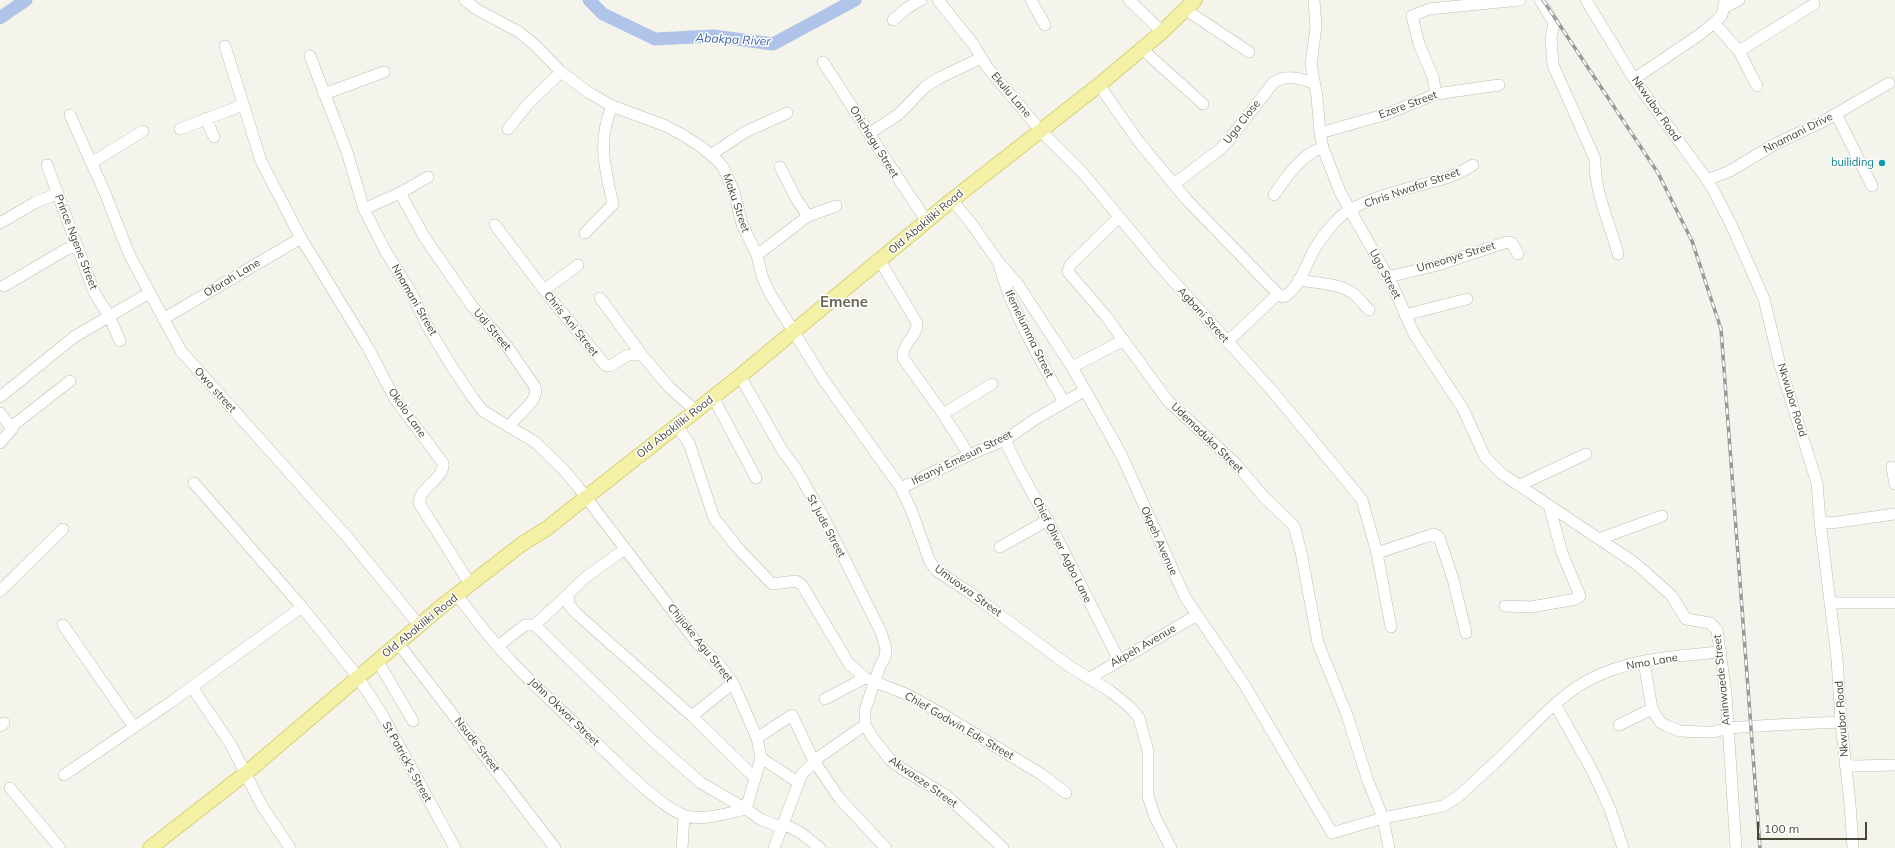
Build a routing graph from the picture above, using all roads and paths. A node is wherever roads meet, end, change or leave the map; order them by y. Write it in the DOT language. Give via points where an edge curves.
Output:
graph roads {
  1 [pos="465,0"];
  2 [pos="921,0"];
  3 [pos="938,0"];
  4 [pos="1031,0"];
  5 [pos="1129,0"];
  6 [pos="1314,0"];
  7 [pos="1520,0"];
  8 [pos="1540,0"];
  9 [pos="1586,0"];
  10 [pos="1739,0"];
  11 [pos="1724,4"];
  12 [pos="1814,4"];
  13 [pos="1190,5"];
  14 [pos="1428,5"];
  15 [pos="892,20"];
  16 [pos="1714,23"];
  17 [pos="1045,25"];
  18 [pos="1162,32"];
  19 [pos="225,46"];
  20 [pos="1142,48"];
  21 [pos="1739,51"];
  22 [pos="1249,52"];
  23 [pos="310,56"];
  24 [pos="981,58"];
  25 [pos="823,62"];
  26 [pos="384,72"];
  27 [pos="561,72"];
  28 [pos="1634,78"];
  29 [pos="1314,83"];
  30 [pos="1888,83"];
  31 [pos="1099,84"];
  32 [pos="1499,85"];
  33 [pos="1757,86"];
  34 [pos="324,94"];
  35 [pos="1436,94"];
  36 [pos="1203,104"];
  37 [pos="243,105"];
  38 [pos="612,106"];
  39 [pos="786,113"];
  40 [pos="1836,114"];
  41 [pos="70,115"];
  42 [pos="206,118"];
  43 [pos="180,129"];
  44 [pos="508,129"];
  45 [pos="144,131"];
  46 [pos="1041,131"];
  47 [pos="870,133"];
  48 [pos="1320,133"];
  49 [pos="214,137"];
  50 [pos="1323,148"];
  51 [pos="712,154"];
  52 [pos="91,162"];
  53 [pos="47,165"];
  54 [pos="1473,166"];
  55 [pos="780,167"];
  56 [pos="428,177"];
  57 [pos="1707,180"];
  58 [pos="1174,184"];
  59 [pos="1872,186"];
  60 [pos="400,193"];
  61 [pos="58,194"];
  62 [pos="1274,195"];
  63 [pos="952,200"];
  64 [pos="836,206"];
  65 [pos="364,209"];
  66 [pos="1350,210"];
  67 [pos="808,216"];
  68 [pos="1118,218"];
  69 [pos="927,221"];
  70 [pos="0,223"];
  71 [pos="495,226"];
  72 [pos="585,233"];
  73 [pos="301,238"];
  74 [pos="76,246"];
  75 [pos="1518,254"];
  76 [pos="1618,254"];
  77 [pos="757,255"];
  78 [pos="880,261"];
  79 [pos="999,263"];
  80 [pos="578,265"];
  81 [pos="1388,277"];
  82 [pos="1298,280"];
  83 [pos="4,286"];
  84 [pos="544,290"];
  85 [pos="149,293"];
  86 [pos="1278,294"];
  87 [pos="600,298"];
  88 [pos="1467,299"];
  89 [pos="1369,310"];
  90 [pos="1405,315"];
  91 [pos="109,316"];
  92 [pos="163,319"];
  93 [pos="795,332"];
  94 [pos="1124,340"];
  95 [pos="120,341"];
  96 [pos="1227,342"];
  97 [pos="642,355"];
  98 [pos="1072,367"];
  99 [pos="740,376"];
  100 [pos="70,381"];
  101 [pos="992,384"];
  102 [pos="1084,391"];
  103 [pos="0,397"];
  104 [pos="713,397"];
  105 [pos="1064,402"];
  106 [pos="696,411"];
  107 [pos="0,413"];
  108 [pos="942,414"];
  109 [pos="677,426"];
  110 [pos="11,427"];
  111 [pos="509,427"];
  112 [pos="1005,440"];
  113 [pos="0,443"];
  114 [pos="1586,454"];
  115 [pos="969,455"];
  116 [pos="1892,467"];
  117 [pos="756,478"];
  118 [pos="194,483"];
  119 [pos="1895,484"];
  120 [pos="1520,485"];
  121 [pos="901,488"];
  122 [pos="585,498"];
  123 [pos="1550,504"];
  124 [pos="1895,514"];
  125 [pos="1662,516"];
  126 [pos="1048,520"];
  127 [pos="1820,521"];
  128 [pos="63,529"];
  129 [pos="1599,540"];
  130 [pos="1000,547"];
  131 [pos="625,549"];
  132 [pos="1377,553"];
  133 [pos="470,584"];
  134 [pos="0,591"];
  135 [pos="568,594"];
  136 [pos="457,595"];
  137 [pos="1831,603"];
  138 [pos="1895,603"];
  139 [pos="1504,606"];
  140 [pos="302,607"];
  141 [pos="1197,615"];
  142 [pos="63,625"];
  143 [pos="420,625"];
  144 [pos="534,625"];
  145 [pos="1392,627"];
  146 [pos="1466,633"];
  147 [pos="398,643"];
  148 [pos="498,646"];
  149 [pos="1721,652"];
  150 [pos="377,660"];
  151 [pos="1119,660"];
  152 [pos="1644,662"];
  153 [pos="357,676"];
  154 [pos="1090,678"];
  155 [pos="870,680"];
  156 [pos="733,683"];
  157 [pos="192,687"];
  158 [pos="825,698"];
  159 [pos="1555,704"];
  160 [pos="1652,709"];
  161 [pos="692,716"];
  162 [pos="414,721"];
  163 [pos="1840,722"];
  164 [pos="865,725"];
  165 [pos="1619,725"];
  166 [pos="134,727"];
  167 [pos="1728,728"];
  168 [pos="757,738"];
  169 [pos="761,758"];
  170 [pos="814,762"];
  171 [pos="1845,765"];
  172 [pos="1895,765"];
  173 [pos="246,772"];
  174 [pos="64,775"];
  175 [pos="755,778"];
  176 [pos="799,783"];
  177 [pos="10,788"];
  178 [pos="1066,793"];
  179 [pos="746,809"];
  180 [pos="684,816"];
  181 [pos="1383,818"];
  182 [pos="784,824"];
  183 [pos="999,847"];
  184 [pos="60,848"];
  185 [pos="150,848"];
  186 [pos="290,848"];
  187 [pos="455,848"];
  188 [pos="555,848"];
  189 [pos="682,848"];
  190 [pos="774,848"];
  191 [pos="820,848"];
  192 [pos="886,848"];
  193 [pos="1171,848"];
  194 [pos="1389,848"];
  195 [pos="1623,848"];
  196 [pos="1736,848"];
  197 [pos="1853,848"];
  1 -- 27 [label="street, Maku Street" via="476,9 519,32"];
  2 -- 15 [label="street"];
  3 -- 24 [label="street, Ekulu Lane"];
  4 -- 17 [label="street"];
  5 -- 18 [label="street"];
  6 -- 29 [label="street, Uga Street"];
  7 -- 14 [label="street"];
  8 -- 76 [label="street" via="1554,23 1551,38 1553,65 1593,154 1599,193"];
  9 -- 28 [label="street, Nkwubor Road"];
  10 -- 11 [label="street"];
  11 -- 16 [label="street" via="1722,15"];
  12 -- 21 [label="street"];
  13 -- 18 [label="main road, Old Abakiliki Road"];
  13 -- 22 [label="street"];
  14 -- 35 [label="street" via="1411,18"];
  16 -- 21 [label="street"];
  16 -- 28 [label="street"];
  18 -- 20 [label="main road, Old Abakiliki Road"];
  19 -- 37 [label="street"];
  20 -- 31 [label="main road, Old Abakiliki Road"];
  20 -- 36 [label="street"];
  21 -- 33 [label="street"];
  23 -- 34 [label="street, Nnamani Street"];
  24 -- 46 [label="street, Ekulu Lane"];
  24 -- 47 [label="street" via="925,87 899,114"];
  25 -- 47 [label="street, Onichagu Street"];
  26 -- 34 [label="street"];
  27 -- 38 [label="street, Maku Street"];
  27 -- 44 [label="street" via="530,101"];
  28 -- 57 [label="street, Nkwubor Road"];
  29 -- 48 [label="street, Uga Street"];
  29 -- 58 [label="street, Uga Close" via="1291,77 1274,82 1224,146"];
  30 -- 40 [label="street, Nnamani Drive"];
  31 -- 46 [label="main road, Old Abakiliki Road"];
  31 -- 58 [label="street" via="1139,142"];
  32 -- 35 [label="street, Ezere Street"];
  34 -- 65 [label="street, Nnamani Street" via="347,152"];
  35 -- 48 [label="street, Ezere Street" via="1387,114"];
  37 -- 42 [label="street"];
  37 -- 73 [label="street" via="261,161"];
  38 -- 51 [label="street, Maku Street" via="666,126"];
  38 -- 72 [label="street" via="605,128 603,158 613,204"];
  39 -- 51 [label="street" via="745,132"];
  40 -- 57 [label="street, Nnamani Drive" via="1775,144 1730,171"];
  40 -- 59 [label="street"];
  41 -- 52 [label="street, Owa street"];
  42 -- 43 [label="street"];
  42 -- 49 [label="street"];
  45 -- 52 [label="street"];
  46 -- 63 [label="main road, Old Abakiliki Road"];
  46 -- 68 [label="street, Agbani Street" via="1082,172"];
  47 -- 69 [label="street, Onichagu Street" via="882,156"];
  48 -- 50 [label="street, Uga Street"];
  50 -- 62 [label="street" via="1317,149 1305,158"];
  50 -- 66 [label="street, Uga Street"];
  51 -- 77 [label="street, Maku Street" via="723,167 734,192 742,224"];
  52 -- 85 [label="street, Owa street" via="129,254"];
  53 -- 61 [label="street, Prince Ngene Street"];
  54 -- 66 [label="street, Chris Nwafor Street" via="1455,175 1400,190"];
  55 -- 67 [label="street"];
  56 -- 60 [label="street"];
  57 -- 127 [label="street, Nkwubor Road" via="1731,224 1764,299 1780,365 1815,474"];
  58 -- 86 [label="street"];
  60 -- 65 [label="street"];
  60 -- 111 [label="street, Udi Street" via="421,231 472,306 507,346 535,387 534,400"];
  61 -- 70 [label="street" via="36,202"];
  61 -- 74 [label="street, Prince Ngene Street"];
  63 -- 69 [label="main road, Old Abakiliki Road"];
  63 -- 79 [label="street"];
  64 -- 67 [label="street"];
  65 -- 111 [label="street, Nnamani Street" via="426,324 473,398 490,416"];
  66 -- 81 [label="street, Uga Street"];
  66 -- 82 [label="street, Chris Nwafor Street" via="1337,219 1315,249"];
  67 -- 77 [label="street"];
  68 -- 94 [label="street, Udemaduka Street" via="1070,265 1068,272"];
  68 -- 96 [label="street, Agbani Street"];
  69 -- 78 [label="main road, Old Abakiliki Road"];
  71 -- 84 [label="street, Chris Ani Street"];
  73 -- 92 [label="street, Oforah Lane"];
  73 -- 133 [label="street, Okolo Lane" via="367,346 395,399 443,463 443,469 428,486 419,503"];
  74 -- 83 [label="street"];
  74 -- 91 [label="street, Prince Ngene Street" via="94,292"];
  75 -- 81 [label="street, Umeonye Street" via="1512,243 1507,242 1444,263"];
  77 -- 93 [label="street, Maku Street" via="769,292"];
  78 -- 93 [label="main road, Old Abakiliki Road"];
  78 -- 108 [label="street" via="917,323 916,332 904,349 903,358"];
  79 -- 98 [label="street" via="1017,283"];
  79 -- 105 [label="street, Ifemelumma Street" via="1005,287 1025,330"];
  80 -- 84 [label="street"];
  81 -- 90 [label="street, Uga Street"];
  82 -- 86 [label="street, Chris Nwafor Street" via="1285,296"];
  82 -- 89 [label="street" via="1348,291"];
  84 -- 97 [label="street, Chris Ani Street" via="605,365 610,366 628,355"];
  85 -- 91 [label="street"];
  85 -- 92 [label="street, Owa street"];
  86 -- 96 [label="street"];
  87 -- 97 [label="street"];
  88 -- 90 [label="street"];
  90 -- 120 [label="street, Uga Street" via="1414,334 1463,410 1485,457 1502,474"];
  91 -- 95 [label="street, Prince Ngene Street"];
  91 -- 103 [label="street" via="74,337"];
  92 -- 143 [label="street, Owa street" via="189,361 348,538"];
  93 -- 99 [label="main road, Old Abakiliki Road"];
  93 -- 121 [label="street, Umuowa Street" via="825,382"];
  94 -- 98 [label="street"];
  94 -- 181 [label="street, Udemaduka Street" via="1168,401 1236,464 1263,496 1294,526 1318,643 1347,715"];
  96 -- 132 [label="street, Agbani Street" via="1274,393 1362,500"];
  97 -- 106 [label="street" via="669,387"];
  98 -- 102 [label="street"];
  99 -- 104 [label="main road, Old Abakiliki Road"];
  99 -- 155 [label="street, St Jude Street" via="822,514 882,632 885,657"];
  100 -- 110 [label="street"];
  101 -- 108 [label="street"];
  102 -- 105 [label="street, Ifeanyi Emesun Street"];
  102 -- 141 [label="street, Okpeh Avenue" via="1122,456 1175,577"];
  104 -- 106 [label="main road, Old Abakiliki Road"];
  104 -- 117 [label="street"];
  105 -- 112 [label="street, Ifeanyi Emesun Street"];
  106 -- 109 [label="main road, Old Abakiliki Road"];
  107 -- 110 [label="street"];
  108 -- 115 [label="street"];
  109 -- 122 [label="main road, Old Abakiliki Road"];
  109 -- 155 [label="street, Chief Godwin Ede Street" via="689,443 706,498 722,530 772,584 796,581 802,584 849,664"];
  110 -- 113 [label="street" via="12,432"];
  111 -- 122 [label="street, Nnamani Street" via="545,451"];
  112 -- 115 [label="street, Ifeanyi Emesun Street"];
  112 -- 126 [label="street, Chief Oliver Agbo Lane"];
  114 -- 120 [label="street"];
  115 -- 121 [label="street, Ifeanyi Emesun Street"];
  116 -- 119 [label="street"];
  118 -- 140 [label="street, St Patrick's Street"];
  120 -- 123 [label="street, Uga Street"];
  121 -- 154 [label="street, Umuowa Street" via="924,550 937,571 1069,666"];
  122 -- 131 [label="street, Chijioke Agu Street"];
  122 -- 133 [label="main road, Old Abakiliki Road"];
  123 -- 129 [label="street, Aninwaede Street"];
  123 -- 139 [label="street" via="1562,553 1580,596 1576,599 1531,607"];
  124 -- 127 [label="street" via="1831,523"];
  125 -- 129 [label="street"];
  126 -- 130 [label="street"];
  126 -- 151 [label="street, Chief Oliver Agbo Lane"];
  127 -- 137 [label="street, Nkwubor Road"];
  128 -- 134 [label="street"];
  129 -- 149 [label="street, Aninwaede Street" via="1635,563 1658,583 1671,595 1686,620 1710,623 1714,626"];
  131 -- 135 [label="street" via="586,577"];
  131 -- 156 [label="street, Chijioke Agu Street" via="697,643 719,664"];
  132 -- 145 [label="street"];
  132 -- 146 [label="street" via="1434,534 1439,537 1453,579"];
  133 -- 136 [label="main road, Old Abakiliki Road"];
  135 -- 144 [label="street"];
  135 -- 161 [label="street" via="569,605 577,614"];
  136 -- 143 [label="main road, Old Abakiliki Road"];
  136 -- 148 [label="street, John Okwor Street"];
  137 -- 138 [label="street"];
  137 -- 163 [label="street, Nkwubor Road"];
  140 -- 153 [label="street, St Patrick's Street"];
  140 -- 157 [label="street"];
  141 -- 151 [label="street, Akpeh Avenue"];
  141 -- 181 [label="street, Okpeh Avenue" via="1244,684 1332,833"];
  142 -- 166 [label="street"];
  143 -- 147 [label="main road, Old Abakiliki Road"];
  144 -- 148 [label="street" via="525,625"];
  144 -- 179 [label="street" via="652,740 701,783"];
  147 -- 150 [label="main road, Old Abakiliki Road"];
  147 -- 188 [label="street, Nsude Street"];
  148 -- 180 [label="street, John Okwor Street" via="532,682 649,792"];
  149 -- 152 [label="street, Nmo Lane"];
  149 -- 167 [label="street, Aninwaede Street"];
  150 -- 153 [label="main road, Old Abakiliki Road"];
  150 -- 162 [label="street"];
  151 -- 154 [label="street, Akpeh Avenue"];
  152 -- 159 [label="street, Nmo Lane" via="1624,666 1586,681"];
  152 -- 160 [label="street"];
  153 -- 173 [label="main road, Old Abakiliki Road"];
  153 -- 187 [label="street, St Patrick's Street" via="380,711"];
  154 -- 193 [label="street, Umuowa Street" via="1123,701 1139,718 1148,751 1148,796 1155,817"];
  155 -- 158 [label="street"];
  155 -- 164 [label="street"];
  155 -- 178 [label="street, Chief Godwin Ede Street" via="931,707 1041,774"];
  156 -- 161 [label="street"];
  156 -- 168 [label="street, Chijioke Agu Street"];
  157 -- 166 [label="street"];
  157 -- 173 [label="street"];
  159 -- 181 [label="street, Nmo Lane" via="1459,796 1442,806"];
  159 -- 195 [label="street" via="1610,809"];
  160 -- 165 [label="street"];
  160 -- 167 [label="street" via="1660,722 1680,730 1714,732"];
  161 -- 175 [label="street"];
  163 -- 167 [label="street"];
  163 -- 171 [label="street, Nkwubor Road"];
  164 -- 170 [label="street"];
  164 -- 183 [label="street, Akwaeze Street" via="891,761 946,796"];
  166 -- 174 [label="street"];
  167 -- 196 [label="street, Aninwaede Street"];
  168 -- 169 [label="street, Chijioke Agu Street"];
  168 -- 170 [label="street" via="792,715"];
  169 -- 175 [label="street, Chijioke Agu Street"];
  169 -- 176 [label="street"];
  170 -- 176 [label="street" via="802,774"];
  170 -- 192 [label="street" via="840,798"];
  171 -- 172 [label="street"];
  171 -- 197 [label="street, Nkwubor Road"];
  173 -- 185 [label="main road, Old Abakiliki Road"];
  173 -- 186 [label="street" via="251,788"];
  175 -- 179 [label="street, Chijioke Agu Street"];
  176 -- 182 [label="street"];
  177 -- 184 [label="street"];
  179 -- 180 [label="street, John Okwor Street" via="704,817"];
  179 -- 182 [label="street" via="766,822 778,826"];
  180 -- 189 [label="street"];
  181 -- 194 [label="street, Udemaduka Street"];
  182 -- 190 [label="street"];
  182 -- 191 [label="street"];
}
